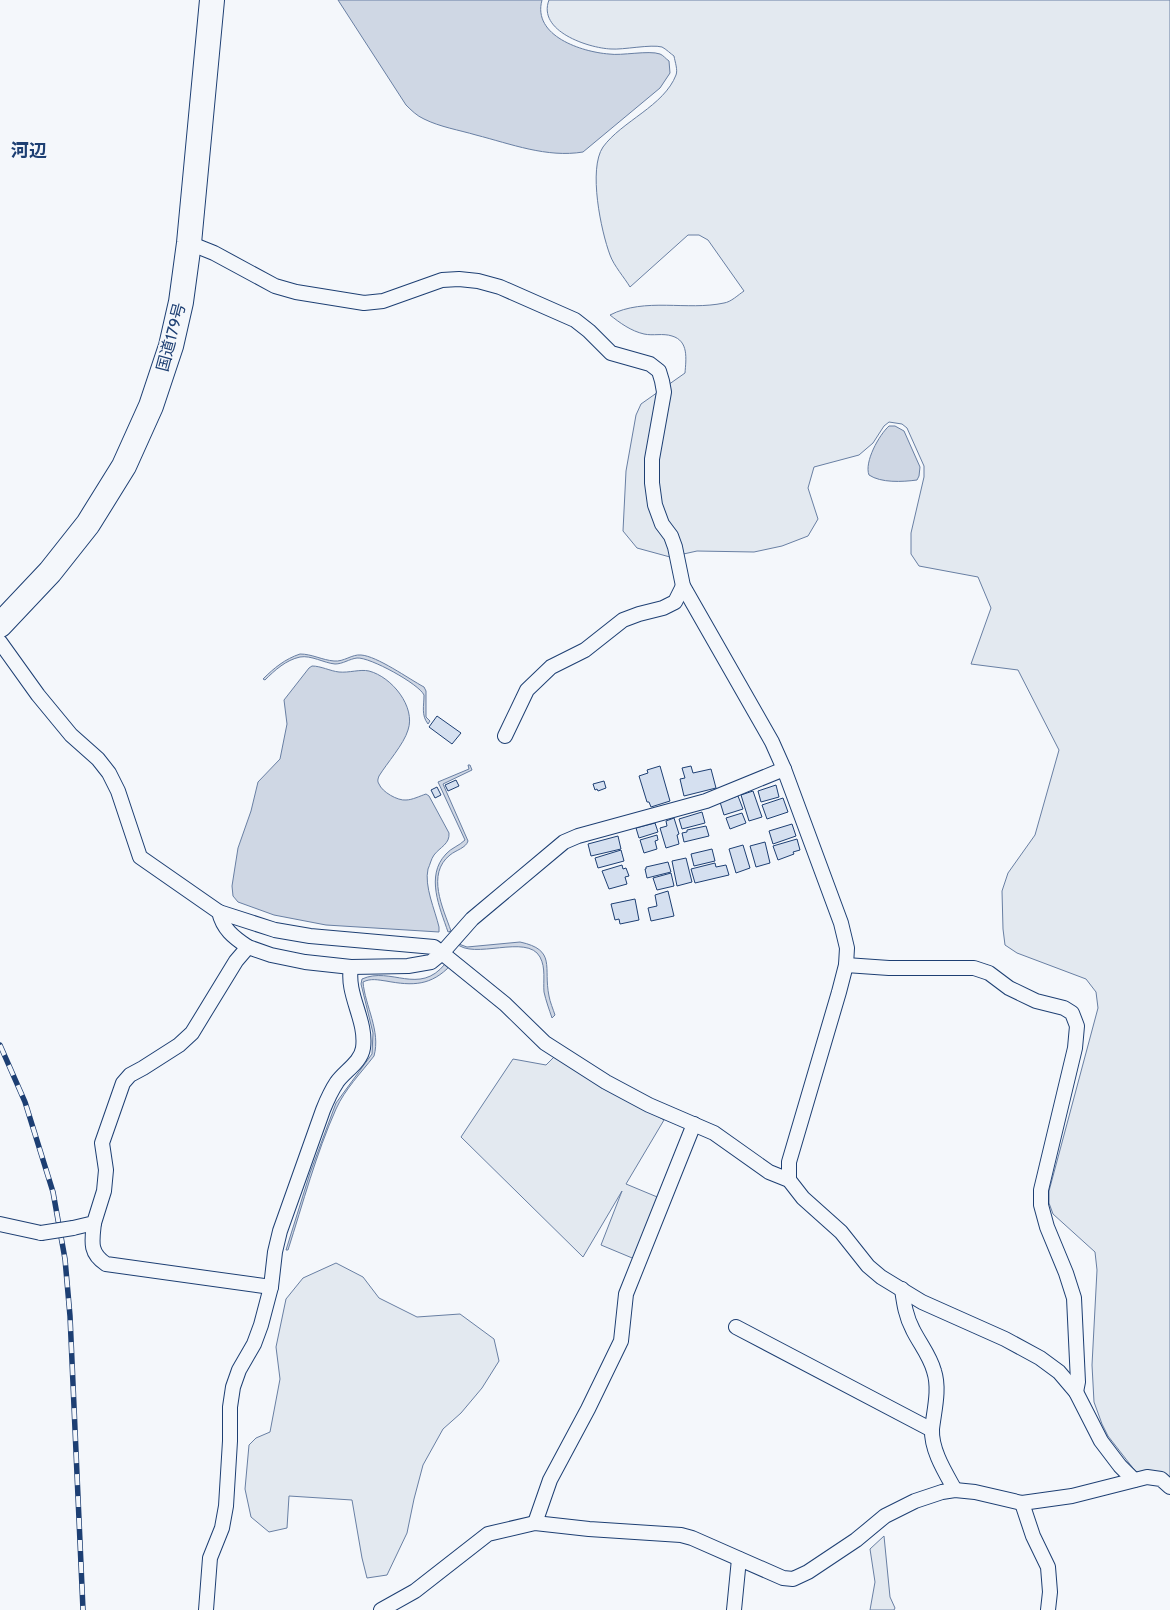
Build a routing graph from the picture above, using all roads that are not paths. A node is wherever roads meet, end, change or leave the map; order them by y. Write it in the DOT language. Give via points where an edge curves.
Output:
graph roads {
  1 [pos="212,0"];
  2 [pos="189,243"];
  3 [pos="683,586"];
  4 [pos="0,625"];
  5 [pos="3,647"];
  6 [pos="505,736"];
  7 [pos="784,769"];
  8 [pos="219,912"];
  9 [pos="248,947"];
  10 [pos="442,953"];
  11 [pos="846,965"];
  12 [pos="351,967"];
  13 [pos="694,1124"];
  14 [pos="789,1180"];
  15 [pos="94,1223"];
  16 [pos="0,1224"];
  17 [pos="271,1287"];
  18 [pos="902,1289"];
  19 [pos="736,1327"];
  20 [pos="1076,1392"];
  21 [pos="932,1430"];
  22 [pos="1134,1480"];
  23 [pos="1170,1487"];
  24 [pos="955,1490"];
  25 [pos="1022,1503"];
  26 [pos="536,1523"];
  27 [pos="739,1559"];
  28 [pos="390,1608"];
  29 [pos="206,1610"];
  30 [pos="734,1610"];
  31 [pos="1048,1610"];
  1 -- 2 [label="highway, 国道179号"];
  2 -- 3 [label="street" via="214,252 274,286 364,303 383,301 442,280 478,281 500,287 575,320 612,353 650,364 659,371 664,392 652,458 655,505 675,547"];
  2 -- 4 [label="highway, 国道179号" via="181,302 170,346 151,406 124,466 88,524 50,572"];
  3 -- 6 [label="street" via="675,602 623,620 585,650 551,667 527,690"];
  3 -- 7 [label="street" via="772,742"];
  5 -- 8 [label="street" via="71,735 98,759 109,774 140,857"];
  7 -- 10 [label="street" via="706,801 564,842 472,919"];
  7 -- 11 [label="street" via="841,923 847,948"];
  8 -- 9 [label="street" via="221,923"];
  8 -- 10 [label="street" via="275,930 434,948"];
  9 -- 12 [label="street" via="271,956"];
  9 -- 15 [label="street" via="192,1033 179,1045 130,1074 123,1083 102,1143 106,1170 104,1191"];
  10 -- 12 [label="street" via="421,965"];
  10 -- 13 [label="street" via="545,1043 612,1086"];
  11 -- 14 [label="street" via="789,1162"];
  11 -- 20 [label="street" via="974,968 989,973 1009,988 1036,1001 1072,1013 1077,1026 1075,1048 1041,1190 1041,1205 1074,1298"];
  12 -- 17 [label="street" via="351,991 361,1022 363,1050 331,1092 323,1110 280,1231"];
  13 -- 14 [label="street" via="732,1144 770,1172"];
  13 -- 26 [label="street" via="626,1294 621,1341 550,1480"];
  14 -- 18 [label="street" via="803,1198 841,1232 868,1266"];
  15 -- 16 [label="street, bridge" via="41,1233"];
  15 -- 17 [label="street" via="93,1250 106,1264"];
  17 -- 29 [label="street" via="257,1335 233,1387 225,1514 210,1558"];
  18 -- 20 [label="street" via="922,1302 1040,1358"];
  18 -- 21 [label="street" via="907,1317 935,1374"];
  19 -- 21 [label="street"];
  20 -- 22 [label="street" via="1102,1440"];
  21 -- 24 [label="street" via="941,1463"];
  22 -- 23 [label="street" via="1154,1477"];
  22 -- 25 [label="street" via="1072,1496"];
  24 -- 25 [label="street"];
  24 -- 27 [label="street" via="930,1495 901,1507 824,1562 794,1579"];
  25 -- 31 [label="street" via="1048,1567"];
  26 -- 27 [label="street" via="681,1535"];
  26 -- 28 [label="street" via="488,1534"];
  27 -- 30 [label="street"];
}
